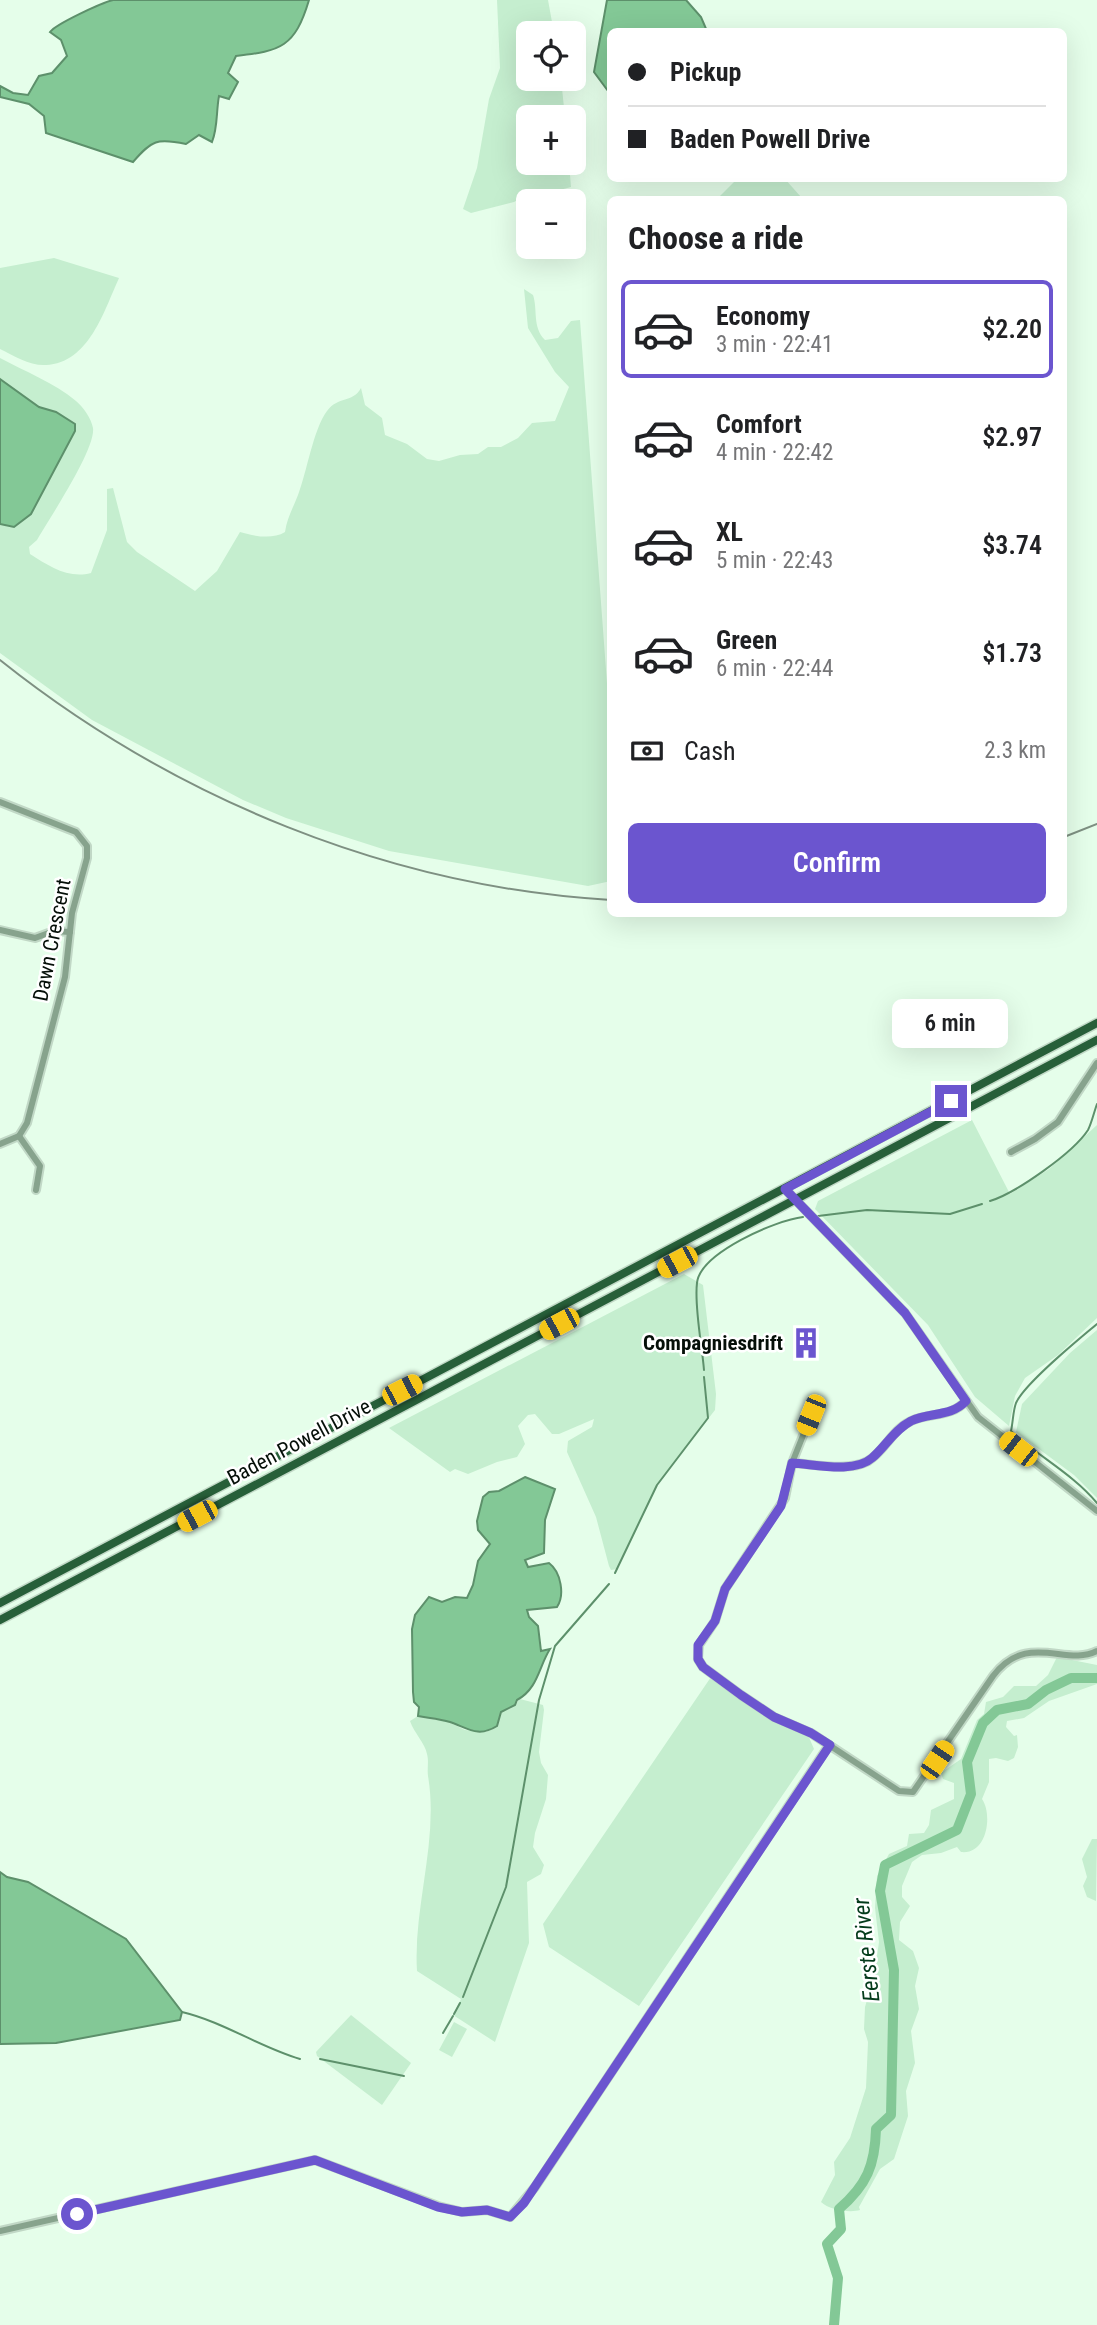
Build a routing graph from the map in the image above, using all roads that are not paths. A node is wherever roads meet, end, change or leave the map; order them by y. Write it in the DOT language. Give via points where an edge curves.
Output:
graph roads {
  1 [pos="0,802"];
  2 [pos="0,930"];
  3 [pos="70,932"];
  4 [pos="1097,1023"];
  5 [pos="1097,1040"];
  6 [pos="1097,1063"];
  7 [pos="19,1136"];
  8 [pos="0,1144"];
  9 [pos="1011,1152"];
  10 [pos="785,1189"];
  11 [pos="36,1190"];
  12 [pos="796,1200"];
  13 [pos="966,1401"];
  14 [pos="816,1403"];
  15 [pos="792,1463"];
  16 [pos="1097,1511"];
  17 [pos="0,1603"];
  18 [pos="0,1620"];
  19 [pos="1097,1651"];
  20 [pos="830,1745"];
  21 [pos="0,2231"];
  1 -- 3 [label="street, Dawn Crescent" via="65,827 84,840 88,851"];
  2 -- 3 [label="street" via="35,938 54,930"];
  3 -- 7 [label="street, Dawn Crescent" via="65,977 27,1123"];
  4 -- 10 [label="main road, Baden Powell Drive"];
  5 -- 12 [label="main road, Baden Powell Drive"];
  6 -- 9 [label="street" via="1058,1122"];
  7 -- 8 [label="street"];
  7 -- 11 [label="street" via="40,1166"];
  10 -- 12 [label="street"];
  10 -- 17 [label="main road, Baden Powell Drive"];
  12 -- 13 [label="street" via="905,1313"];
  12 -- 18 [label="main road, Baden Powell Drive"];
  13 -- 15 [label="street" via="959,1409 909,1423 867,1462 846,1466"];
  13 -- 16 [label="street" via="984,1422"];
  14 -- 15 [label="street"];
  15 -- 20 [label="street" via="781,1506 725,1589 715,1621 698,1645 698,1659 712,1675 752,1703"];
  19 -- 20 [label="street" via="1029,1653 1004,1664 914,1792 899,1791"];
  20 -- 21 [label="street" via="524,2203 510,2217 487,2210 462,2212 438,2207 315,2160"];
}
